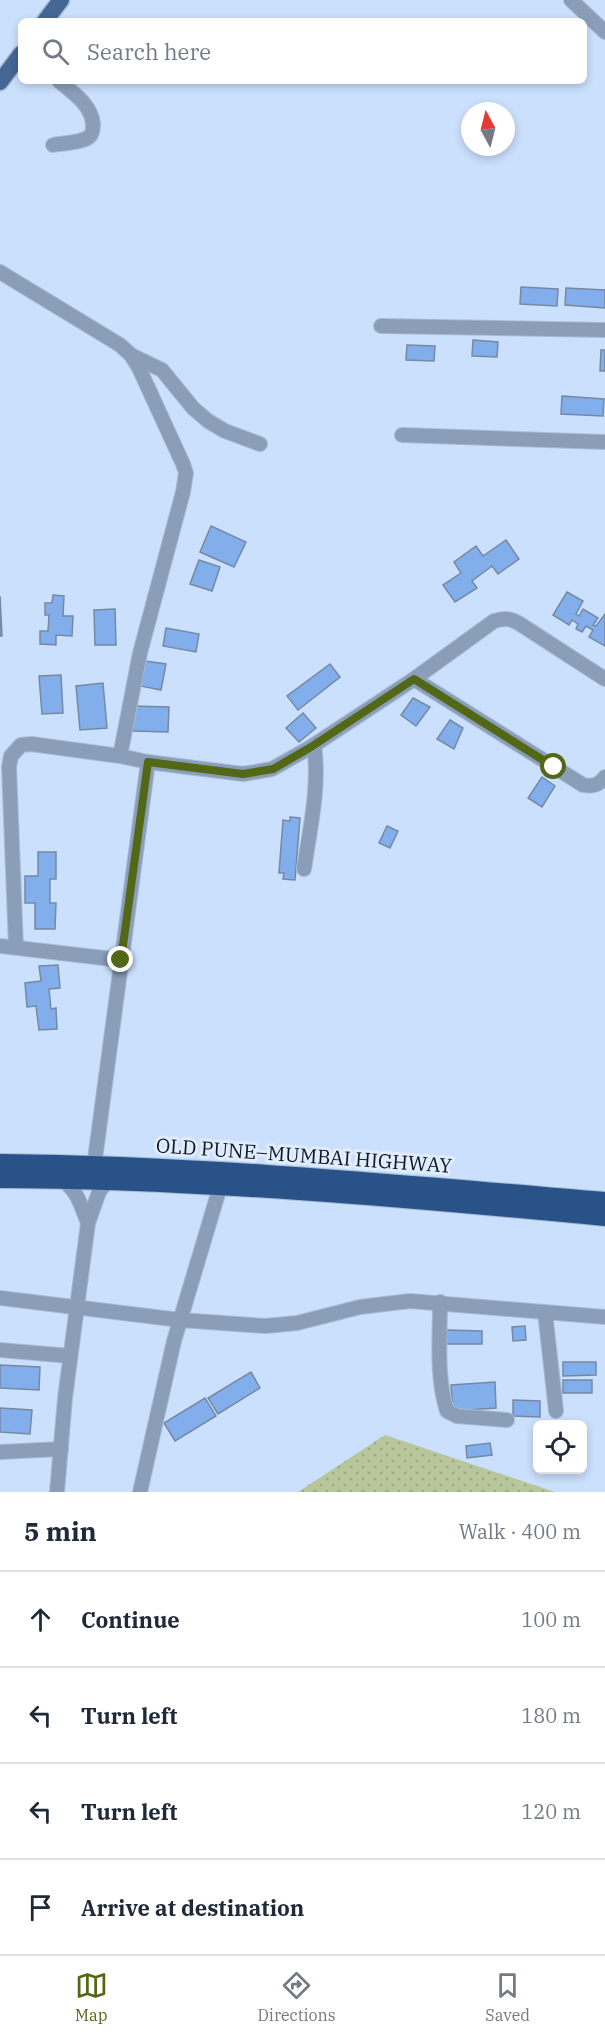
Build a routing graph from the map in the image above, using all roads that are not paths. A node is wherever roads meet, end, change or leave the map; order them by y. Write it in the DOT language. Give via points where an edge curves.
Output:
graph roads {
  1 [pos="61,0"];
  2 [pos="571,0"];
  3 [pos="47,18"];
  4 [pos="605,32"];
  5 [pos="18,58"];
  6 [pos="0,82"];
  7 [pos="63,84"];
  8 [pos="53,145"];
  9 [pos="0,272"];
  10 [pos="381,326"];
  11 [pos="605,330"];
  12 [pos="131,355"];
  13 [pos="402,435"];
  14 [pos="605,442"];
  15 [pos="260,444"];
  16 [pos="414,679"];
  17 [pos="605,679"];
  18 [pos="314,745"];
  19 [pos="120,756"];
  20 [pos="148,762"];
  21 [pos="605,777"];
  22 [pos="304,869"];
  23 [pos="0,946"];
  24 [pos="16,947"];
  25 [pos="121,960"];
  26 [pos="0,1162"];
  27 [pos="98,1174"];
  28 [pos="0,1179"];
  29 [pos="60,1179"];
  30 [pos="220,1186"];
  31 [pos="605,1201"];
  32 [pos="605,1217"];
  33 [pos="88,1223"];
  34 [pos="0,1298"];
  35 [pos="440,1302"];
  36 [pos="76,1307"];
  37 [pos="545,1312"];
  38 [pos="605,1317"];
  39 [pos="180,1320"];
  40 [pos="0,1350"];
  41 [pos="70,1356"];
  42 [pos="556,1411"];
  43 [pos="507,1420"];
  44 [pos="61,1449"];
  45 [pos="0,1452"];
  46 [pos="57,1492"];
  47 [pos="140,1492"];
  1 -- 3 [label="main road"];
  2 -- 4 [label="street"];
  5 -- 6 [label="main road"];
  7 -- 8 [label="street" via="88,109 93,132 83,139"];
  9 -- 12 [label="street"];
  10 -- 11 [label="street"];
  12 -- 15 [label="street" via="162,370 208,420"];
  12 -- 19 [label="street" via="186,473 140,653"];
  13 -- 14 [label="street"];
  16 -- 17 [label="street" via="494,621 504,618 512,619"];
  16 -- 18 [label="street"];
  16 -- 21 [label="street" via="583,785 597,785"];
  18 -- 20 [label="street" via="273,769 254,773"];
  18 -- 22 [label="street" via="316,786"];
  19 -- 20 [label="street"];
  19 -- 24 [label="street" via="31,744 21,745 11,756"];
  20 -- 25 [label="street"];
  23 -- 24 [label="street"];
  24 -- 25 [label="street"];
  25 -- 27 [label="street"];
  26 -- 27 [label="highway, OLD PUNE–MUMBAI HIGHWAY"];
  27 -- 29 [label="highway, OLD PUNE–MUMBAI HIGHWAY"];
  27 -- 30 [label="highway, OLD PUNE–MUMBAI HIGHWAY"];
  27 -- 31 [label="highway, OLD PUNE–MUMBAI HIGHWAY" via="226,1171"];
  27 -- 33 [label="street" via="99,1192"];
  28 -- 29 [label="highway, OLD PUNE–MUMBAI HIGHWAY"];
  29 -- 33 [label="street" via="74,1191"];
  30 -- 32 [label="highway, OLD PUNE–MUMBAI HIGHWAY"];
  30 -- 39 [label="street"];
  33 -- 36 [label="street"];
  34 -- 36 [label="street"];
  35 -- 37 [label="street"];
  35 -- 39 [label="street" via="387,1302 297,1323 265,1326"];
  35 -- 43 [label="street" via="440,1360 447,1410 457,1416"];
  36 -- 39 [label="street"];
  36 -- 41 [label="street"];
  37 -- 38 [label="street"];
  37 -- 42 [label="street"];
  39 -- 47 [label="street"];
  40 -- 41 [label="street"];
  41 -- 44 [label="street"];
  44 -- 45 [label="street"];
  44 -- 46 [label="street"];
}
